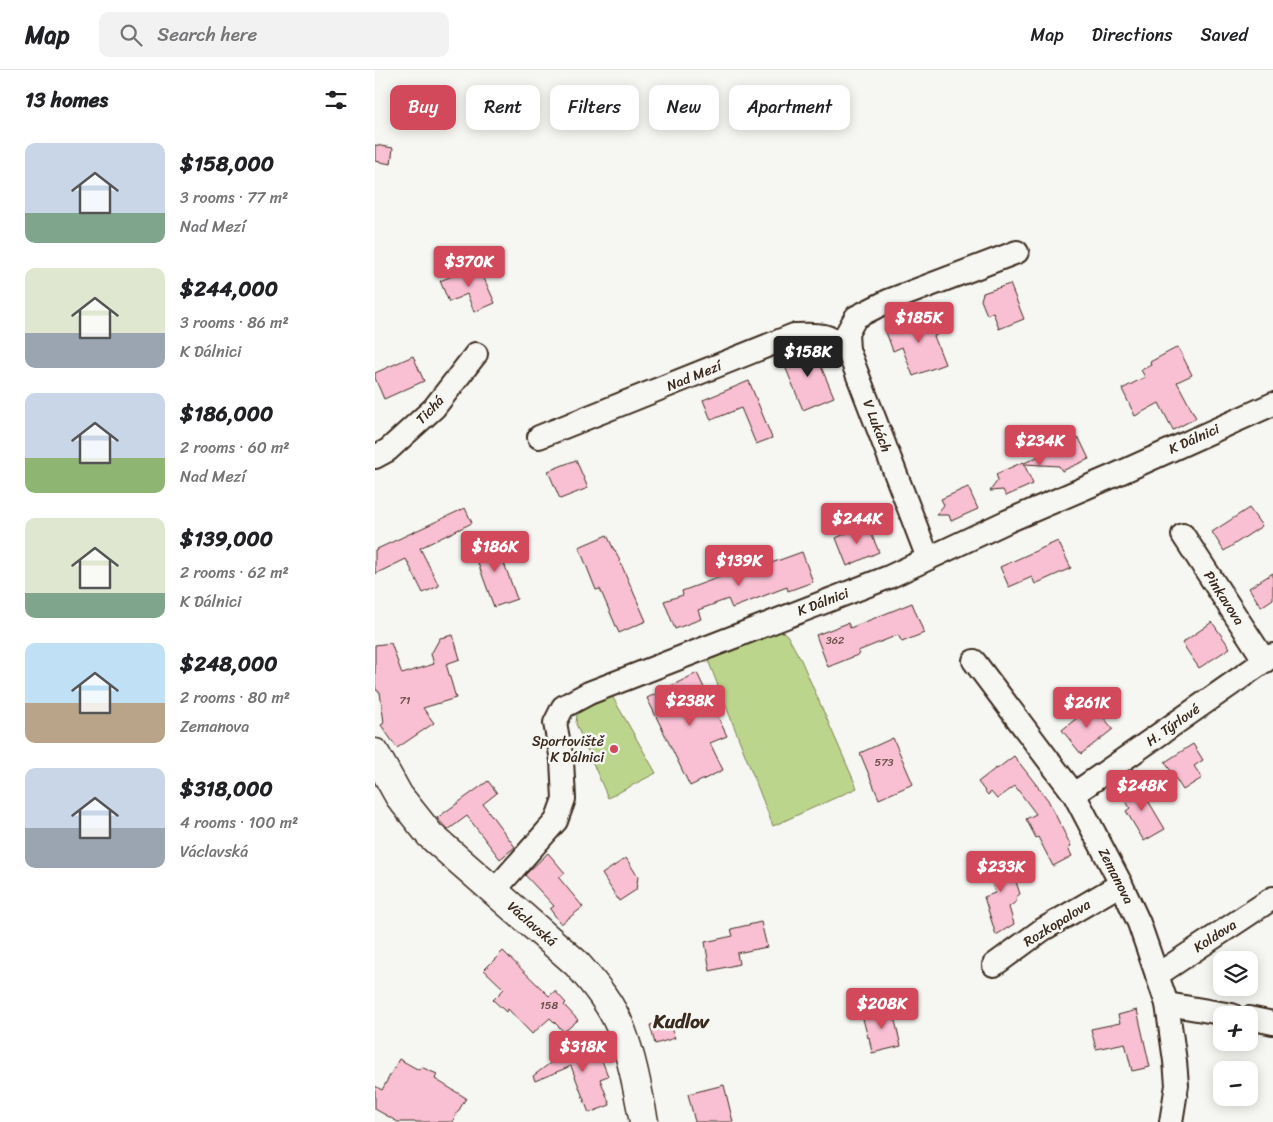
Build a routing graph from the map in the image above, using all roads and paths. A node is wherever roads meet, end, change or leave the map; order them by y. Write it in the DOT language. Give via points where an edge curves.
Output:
graph roads {
  1 [pos="1017,252"];
  2 [pos="847,350"];
  3 [pos="476,354"];
  4 [pos="1273,404"];
  5 [pos="539,437"];
  6 [pos="375,457"];
  7 [pos="1183,535"];
  8 [pos="928,558"];
  9 [pos="1269,658"];
  10 [pos="975,661"];
  11 [pos="375,754"];
  12 [pos="1074,794"];
  13 [pos="1121,884"];
  14 [pos="494,890"];
  15 [pos="1273,898"];
  16 [pos="994,965"];
  17 [pos="1157,975"];
  18 [pos="1167,1004"];
  19 [pos="1213,1012"];
  20 [pos="1258,1020"];
  21 [pos="1273,1023"];
  22 [pos="644,1122"];
  23 [pos="1171,1122"];
  1 -- 2 [label="street" via="888,301 856,317 847,333"];
  2 -- 5 [label="street, Nad Mezí" via="837,341 818,334 794,335"];
  2 -- 8 [label="street, V Lukách"];
  3 -- 6 [label="street, Tichá" via="434,408 388,450"];
  4 -- 8 [label="street, K Dálnici"];
  7 -- 9 [label="street, Pinkavova"];
  8 -- 14 [label="street, K Dálnici" via="889,577 589,693 563,707 555,723 562,760 563,799 556,822"];
  9 -- 12 [label="street, H. Týrlové"];
  10 -- 12 [label="street, Zemanova"];
  11 -- 14 [label="street, Václavská" via="399,796 430,835"];
  12 -- 13 [label="street, Zemanova"];
  13 -- 16 [label="street, Rozkopalova" via="1042,930"];
  13 -- 17 [label="street, Zemanova"];
  14 -- 22 [label="street, Václavská" via="576,962 609,1004 622,1031"];
  15 -- 17 [label="street, Koldova"];
  17 -- 18 [label="street, Zemanova"];
  18 -- 19 [label="street"];
  18 -- 23 [label="street, Zemanova" via="1177,1085"];
  20 -- 21 [label="street"];
}
